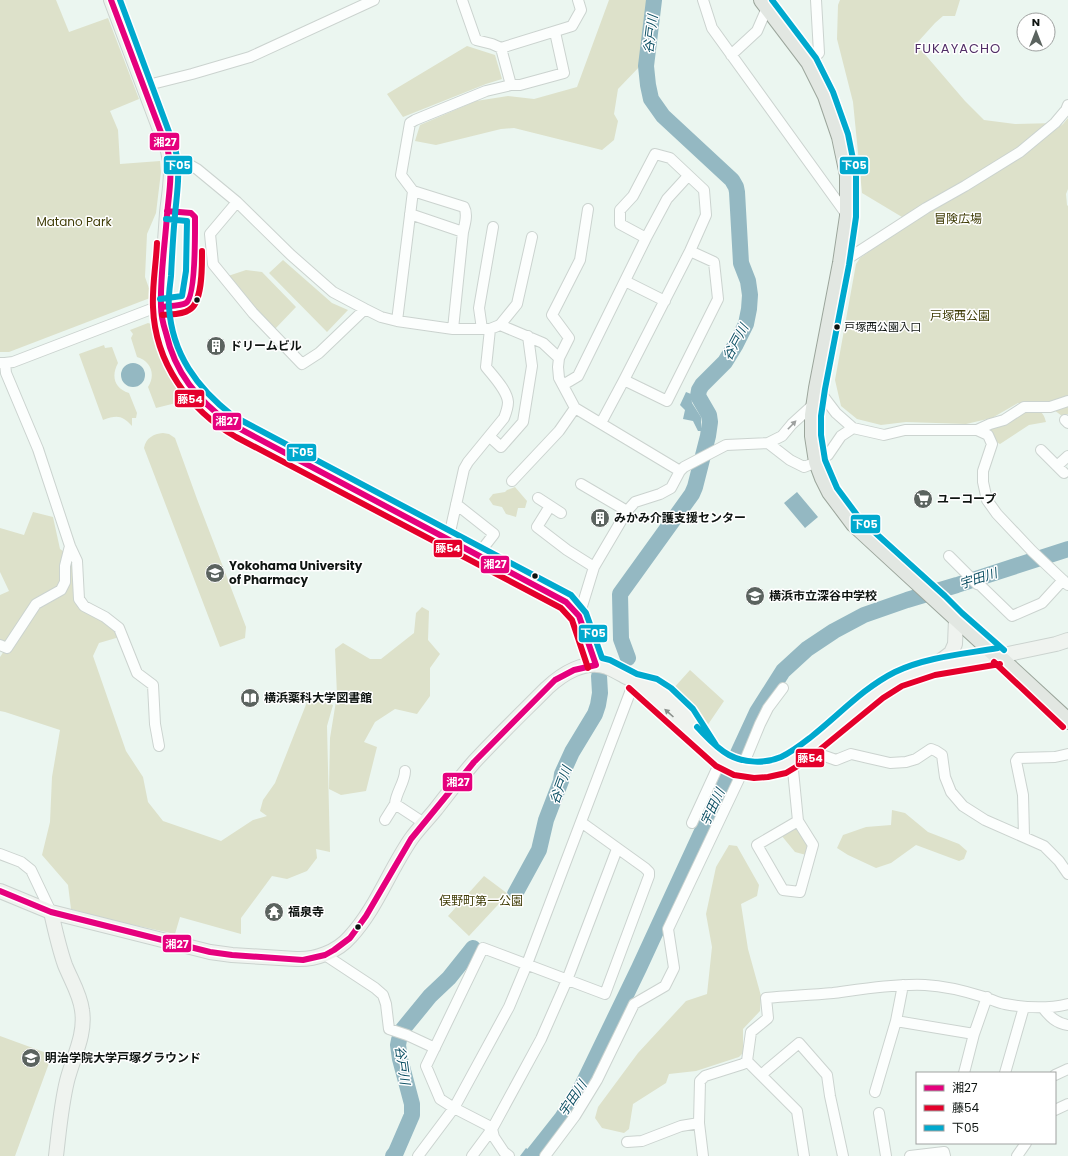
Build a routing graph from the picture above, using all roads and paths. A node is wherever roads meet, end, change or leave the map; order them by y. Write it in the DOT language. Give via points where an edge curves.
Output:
graph roads {
  1 [pos="111,0"];
  2 [pos="374,0"];
  3 [pos="462,0"];
  4 [pos="578,0"];
  5 [pos="703,0"];
  6 [pos="816,0"];
  7 [pos="765,4"];
  8 [pos="554,32"];
  9 [pos="501,48"];
  10 [pos="731,56"];
  11 [pos="809,62"];
  12 [pos="511,85"];
  13 [pos="144,86"];
  14 [pos="1068,105"];
  15 [pos="171,162"];
  16 [pos="688,176"];
  17 [pos="413,191"];
  18 [pos="236,202"];
  19 [pos="588,209"];
  20 [pos="410,214"];
  21 [pos="848,216"];
  22 [pos="493,227"];
  23 [pos="463,232"];
  24 [pos="532,236"];
  25 [pos="646,238"];
  26 [pos="690,251"];
  27 [pos="841,263"];
  28 [pos="625,281"];
  29 [pos="664,301"];
  30 [pos="161,306"];
  31 [pos="365,309"];
  32 [pos="398,321"];
  33 [pos="500,325"];
  34 [pos="486,329"];
  35 [pos="453,330"];
  36 [pos="528,336"];
  37 [pos="559,358"];
  38 [pos="3,363"];
  39 [pos="624,380"];
  40 [pos="563,385"];
  41 [pos="817,388"];
  42 [pos="1068,401"];
  43 [pos="814,404"];
  44 [pos="575,408"];
  45 [pos="601,423"];
  46 [pos="853,428"];
  47 [pos="977,430"];
  48 [pos="490,436"];
  49 [pos="768,443"];
  50 [pos="1041,450"];
  51 [pos="1068,456"];
  52 [pos="816,462"];
  53 [pos="680,471"];
  54 [pos="512,481"];
  55 [pos="581,484"];
  56 [pos="538,498"];
  57 [pos="456,504"];
  58 [pos="550,506"];
  59 [pos="627,510"];
  60 [pos="561,513"];
  61 [pos="448,540"];
  62 [pos="70,546"];
  63 [pos="477,556"];
  64 [pos="949,556"];
  65 [pos="594,566"];
  66 [pos="1066,583"];
  67 [pos="579,616"];
  68 [pos="956,619"];
  69 [pos="1068,640"];
  70 [pos="0,645"];
  71 [pos="998,656"];
  72 [pos="596,665"];
  73 [pos="933,667"];
  74 [pos="634,682"];
  75 [pos="783,688"];
  76 [pos="1068,721"];
  77 [pos="159,746"];
  78 [pos="811,747"];
  79 [pos="1068,754"];
  80 [pos="792,760"];
  81 [pos="731,764"];
  82 [pos="405,771"];
  83 [pos="395,804"];
  84 [pos="385,820"];
  85 [pos="798,821"];
  86 [pos="581,822"];
  87 [pos="424,823"];
  88 [pos="692,823"];
  89 [pos="1024,836"];
  90 [pos="617,849"];
  91 [pos="0,854"];
  92 [pos="1068,874"];
  93 [pos="0,891"];
  94 [pos="51,912"];
  95 [pos="325,954"];
  96 [pos="527,964"];
  97 [pos="567,980"];
  98 [pos="904,985"];
  99 [pos="987,998"];
  100 [pos="1068,1004"];
  101 [pos="1024,1008"];
  102 [pos="1043,1008"];
  103 [pos="896,1021"];
  104 [pos="1068,1025"];
  105 [pos="974,1034"];
  106 [pos="435,1048"];
  107 [pos="747,1061"];
  108 [pos="1068,1069"];
  109 [pos="964,1072"];
  110 [pos="1005,1072"];
  111 [pos="761,1075"];
  112 [pos="1056,1075"];
  113 [pos="875,1092"];
  114 [pos="1068,1104"];
  115 [pos="454,1108"];
  116 [pos="1056,1110"];
  117 [pos="878,1112"];
  118 [pos="699,1122"];
  119 [pos="492,1129"];
  120 [pos="627,1142"];
  121 [pos="1025,1144"];
  122 [pos="56,1156"];
  123 [pos="418,1156"];
  124 [pos="472,1156"];
  125 [pos="509,1156"];
  126 [pos="545,1156"];
  127 [pos="703,1156"];
  128 [pos="804,1156"];
  129 [pos="843,1156"];
  130 [pos="886,1156"];
  131 [pos="910,1156"];
  132 [pos="945,1156"];
  133 [pos="1017,1156"];
  1 -- 13 [label="main road"];
  2 -- 13 [label="street" via="250,57"];
  3 -- 9 [label="street" via="476,40"];
  4 -- 8 [label="street" via="581,10 572,26"];
  5 -- 10 [label="street" via="712,28"];
  6 -- 11 [label="street" via="819,53"];
  7 -- 10 [label="street" via="757,31"];
  7 -- 11 [label="main road"];
  8 -- 9 [label="street"];
  8 -- 12 [label="street" via="564,73"];
  9 -- 12 [label="street"];
  10 -- 21 [label="street"];
  11 -- 21 [label="main road" via="826,96 840,137 848,175"];
  12 -- 17 [label="street" via="462,100 410,123 401,175"];
  13 -- 15 [label="main road"];
  14 -- 27 [label="street" via="1055,123 1020,152"];
  15 -- 18 [label="street" via="188,164 197,169"];
  15 -- 30 [label="main road"];
  16 -- 25 [label="street" via="667,199"];
  16 -- 25 [label="street" via="670,158 655,154 633,196 620,210 620,224"];
  16 -- 26 [label="street" via="704,190 706,215"];
  17 -- 20 [label="street"];
  17 -- 23 [label="street" via="464,207 466,218"];
  18 -- 31 [label="street" via="290,255 333,292"];
  18 -- 31 [label="street" via="210,234 213,264 253,312 302,364 319,353"];
  19 -- 37 [label="street" via="580,260 552,315 569,338"];
  20 -- 23 [label="street"];
  20 -- 32 [label="street"];
  21 -- 27 [label="main road"];
  22 -- 34 [label="street" via="479,308"];
  23 -- 35 [label="street"];
  24 -- 33 [label="street" via="517,304"];
  25 -- 28 [label="street"];
  26 -- 29 [label="street"];
  26 -- 39 [label="street" via="714,262 718,299 667,401"];
  27 -- 41 [label="main road"];
  28 -- 29 [label="street"];
  28 -- 40 [label="street" via="578,376"];
  29 -- 39 [label="street"];
  30 -- 38 [label="street" via="13,362"];
  30 -- 61 [label="main road" via="165,333 176,364 189,386 208,407 229,423 261,441"];
  31 -- 32 [label="street" via="381,317"];
  32 -- 35 [label="street"];
  33 -- 34 [label="street"];
  33 -- 36 [label="street"];
  34 -- 35 [label="street"];
  34 -- 48 [label="street" via="486,367 506,393 508,402 504,418"];
  36 -- 37 [label="street" via="543,343"];
  36 -- 48 [label="street" via="532,366 523,422 501,447"];
  37 -- 40 [label="street" via="559,378"];
  38 -- 62 [label="street" via="38,450"];
  39 -- 45 [label="street"];
  40 -- 44 [label="street"];
  41 -- 43 [label="main road"];
  41 -- 46 [label="street" via="836,413"];
  42 -- 47 [label="street" via="1050,407 1024,407 1004,420"];
  49 -- 43 [label="street, one-way" via="782,436"];
  43 -- 52 [label="main road" via="813,436"];
  44 -- 45 [label="street"];
  44 -- 54 [label="street" via="560,431"];
  45 -- 53 [label="street"];
  46 -- 47 [label="street" via="884,435 905,430"];
  46 -- 52 [label="street" via="841,436 828,455"];
  47 -- 66 [label="street" via="988,435 992,444 983,482 987,500 1032,551"];
  48 -- 57 [label="street" via="464,469"];
  49 -- 52 [label="street" via="790,460 804,466"];
  49 -- 53 [label="street" via="726,445"];
  50 -- 51 [label="street" via="1061,469"];
  52 -- 68 [label="main road" via="830,492 854,524"];
  53 -- 59 [label="street" via="671,488 635,502"];
  55 -- 59 [label="street"];
  56 -- 58 [label="street"];
  57 -- 61 [label="street"];
  57 -- 63 [label="street" via="494,534"];
  58 -- 60 [label="street"];
  58 -- 65 [label="street" via="537,527 567,550"];
  59 -- 65 [label="street"];
  61 -- 63 [label="main road"];
  62 -- 70 [label="street" via="65,566 65,582 61,590 36,604 7,648"];
  62 -- 77 [label="street" via="77,561 80,599 84,606 120,628 137,673 153,685"];
  63 -- 67 [label="main road" via="566,602"];
  64 -- 66 [label="street" via="1012,616 1042,603"];
  65 -- 67 [label="street"];
  67 -- 72 [label="main road"];
  68 -- 71 [label="main road"];
  68 -- 73 [label="main road" via="951,653"];
  69 -- 71 [label="main road"];
  71 -- 73 [label="main road"];
  71 -- 76 [label="main road"];
  72 -- 74 [label="main road" via="607,667"];
  72 -- 87 [label="main road" via="568,672 556,680 474,762"];
  73 -- 78 [label="main road" via="899,679 878,691"];
  74 -- 81 [label="main road" via="709,749"];
  74 -- 86 [label="street"];
  75 -- 81 [label="street"];
  78 -- 80 [label="main road"];
  78 -- 89 [label="street" via="819,754 836,760 851,754 890,763 916,759 931,749 936,751 942,755 945,777 951,792 963,806 986,820"];
  79 -- 89 [label="street" via="1055,758 1018,758 1016,761 1023,795"];
  80 -- 81 [label="main road" via="783,765 754,770"];
  80 -- 85 [label="street"];
  81 -- 88 [label="street"];
  81 -- 126 [label="street" via="739,779 668,929 674,968 665,986 634,1004 597,1080"];
  82 -- 83 [label="street"];
  83 -- 84 [label="street"];
  83 -- 87 [label="street"];
  85 -- 85 [label="street" via="813,844 800,892 783,890 757,844"];
  86 -- 90 [label="street"];
  86 -- 96 [label="street"];
  87 -- 95 [label="main road" via="411,839 366,916 350,938"];
  89 -- 92 [label="street" via="1044,846"];
  90 -- 97 [label="street"];
  90 -- 97 [label="street" via="649,872 649,876 608,987 605,994"];
  91 -- 94 [label="street" via="21,862 31,870"];
  93 -- 94 [label="main road"];
  94 -- 95 [label="main road" via="217,953 303,960"];
  94 -- 122 [label="main road" via="59,947 79,996 83,1022 67,1079"];
  95 -- 106 [label="street" via="383,995 391,1030"];
  96 -- 97 [label="street"];
  96 -- 106 [label="street" via="483,948"];
  96 -- 115 [label="street" via="509,1007"];
  97 -- 119 [label="street" via="541,1039"];
  98 -- 99 [label="street" via="925,985"];
  98 -- 103 [label="street"];
  98 -- 107 [label="street" via="766,998 768,1018 750,1032"];
  99 -- 101 [label="street"];
  99 -- 105 [label="street"];
  100 -- 102 [label="street"];
  101 -- 102 [label="street"];
  101 -- 110 [label="street"];
  102 -- 104 [label="street" via="1051,1018"];
  103 -- 105 [label="street"];
  103 -- 113 [label="street"];
  105 -- 109 [label="street"];
  106 -- 115 [label="street" via="426,1066 440,1099"];
  107 -- 111 [label="street"];
  107 -- 118 [label="street" via="705,1076 700,1081"];
  108 -- 112 [label="street"];
  111 -- 128 [label="street" via="797,1112"];
  111 -- 129 [label="street" via="799,1043 827,1075"];
  114 -- 116 [label="street"];
  115 -- 119 [label="street"];
  115 -- 123 [label="street"];
  117 -- 130 [label="street"];
  118 -- 120 [label="street" via="642,1141"];
  118 -- 127 [label="street"];
  119 -- 124 [label="street"];
  119 -- 125 [label="street" via="494,1137"];
  121 -- 133 [label="street"];
  131 -- 132 [label="street" via="944,1152"];
}
